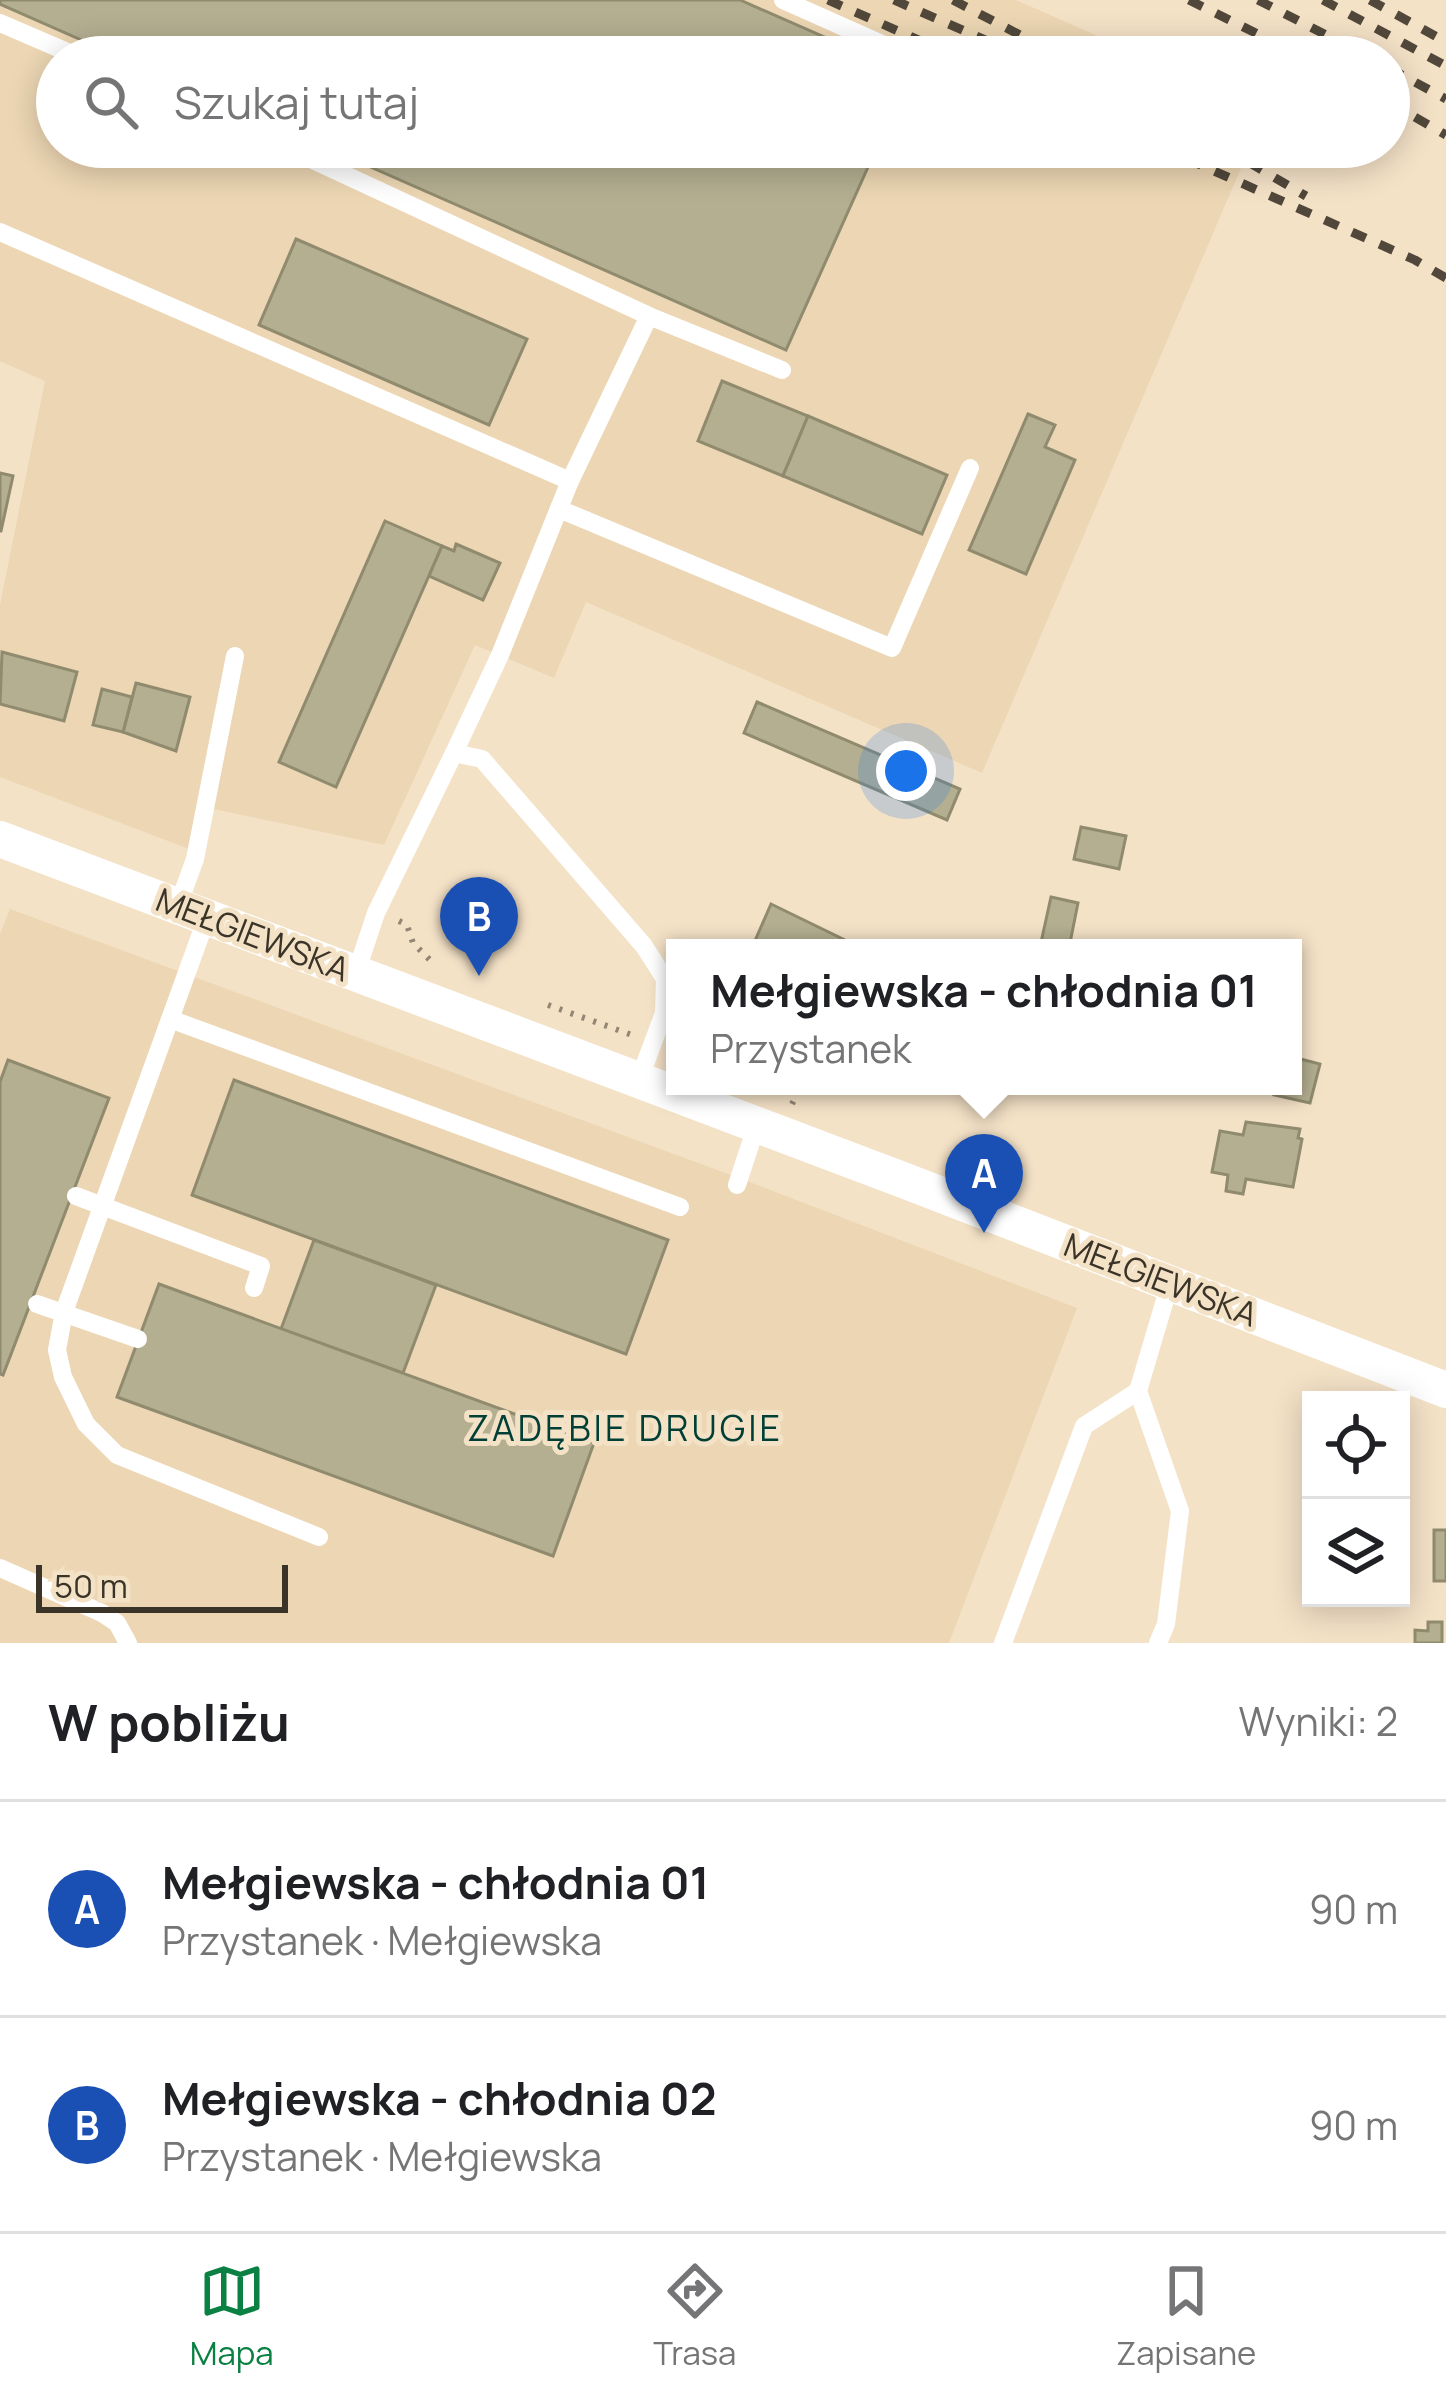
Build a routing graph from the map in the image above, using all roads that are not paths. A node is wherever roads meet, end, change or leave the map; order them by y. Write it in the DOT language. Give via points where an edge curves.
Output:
graph roads {
  1 [pos="783,0"];
  2 [pos="0,23"];
  3 [pos="864,36"];
  4 [pos="36,38"];
  5 [pos="330,168"];
  6 [pos="0,232"];
  7 [pos="649,316"];
  8 [pos="782,370"];
  9 [pos="970,468"];
  10 [pos="570,481"];
  11 [pos="559,509"];
  12 [pos="236,656"];
  13 [pos="454,753"];
  14 [pos="0,839"];
  15 [pos="193,912"];
  16 [pos="356,973"];
  17 [pos="170,1019"];
  18 [pos="639,1080"];
  19 [pos="666,1090"];
  20 [pos="679,1095"];
  21 [pos="757,1124"];
  22 [pos="736,1185"];
  23 [pos="76,1196"];
  24 [pos="103,1205"];
  25 [pos="680,1207"];
  26 [pos="1170,1283"];
  27 [pos="254,1288"];
  28 [pos="37,1304"];
  29 [pos="64,1312"];
  30 [pos="138,1340"];
  31 [pos="1446,1390"];
  32 [pos="1138,1391"];
  33 [pos="320,1537"];
  34 [pos="0,1568"];
  35 [pos="128,1643"];
  36 [pos="1003,1643"];
  37 [pos="1158,1643"];
  1 -- 3 [label="lane"];
  2 -- 4 [label="lane"];
  5 -- 7 [label="lane"];
  6 -- 10 [label="lane"];
  7 -- 8 [label="lane"];
  7 -- 10 [label="lane"];
  9 -- 11 [label="lane" via="892,648"];
  10 -- 11 [label="lane"];
  11 -- 13 [label="lane"];
  12 -- 15 [label="lane" via="195,860"];
  13 -- 16 [label="lane" via="376,913"];
  13 -- 18 [label="lane" via="482,759 665,979 664,1013"];
  14 -- 15 [label="street, MEŁGIEWSKA"];
  15 -- 16 [label="street, MEŁGIEWSKA"];
  15 -- 17 [label="lane"];
  16 -- 18 [label="street, MEŁGIEWSKA"];
  17 -- 24 [label="lane"];
  17 -- 25 [label="lane"];
  18 -- 19 [label="street, MEŁGIEWSKA"];
  20 -- 21 [label="street, MEŁGIEWSKA"];
  21 -- 22 [label="lane"];
  21 -- 26 [label="street, MEŁGIEWSKA"];
  23 -- 24 [label="lane"];
  24 -- 27 [label="lane" via="261,1266"];
  24 -- 29 [label="lane"];
  26 -- 31 [label="street, MEŁGIEWSKA"];
  26 -- 32 [label="lane"];
  28 -- 29 [label="lane"];
  29 -- 30 [label="lane"];
  29 -- 33 [label="lane" via="57,1350 63,1377 86,1424 117,1455"];
  32 -- 36 [label="lane" via="1084,1426"];
  32 -- 37 [label="lane" via="1180,1511"];
  34 -- 35 [label="lane" via="102,1613"];
}
